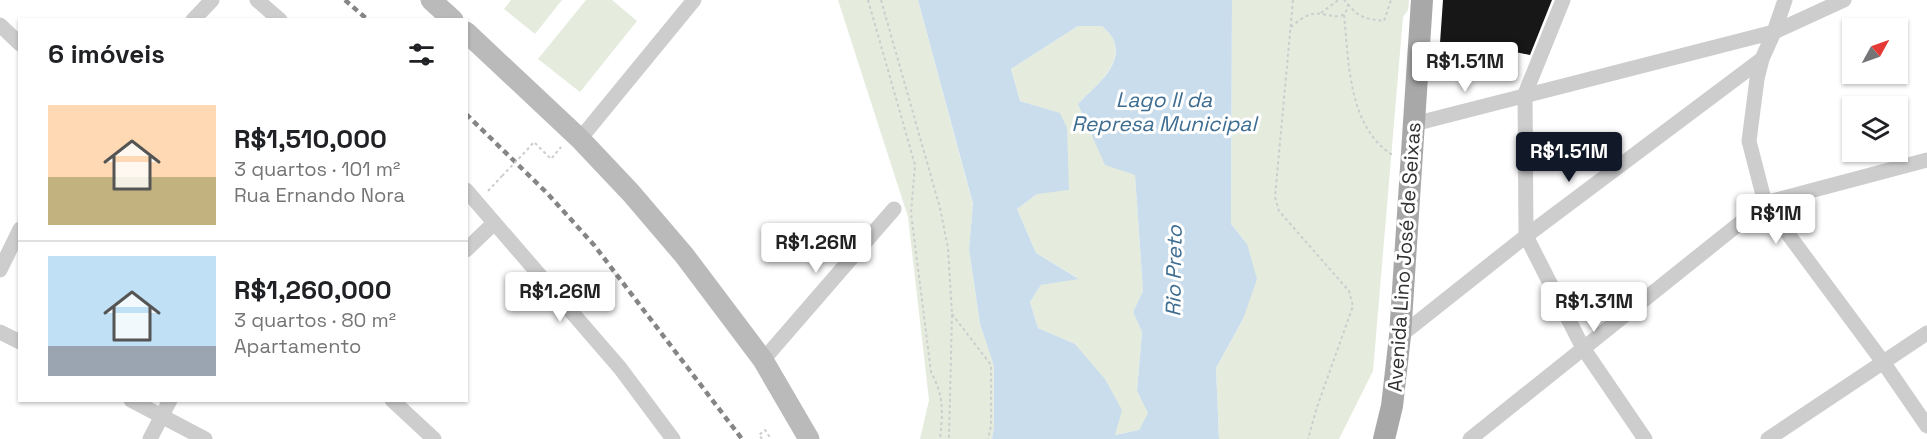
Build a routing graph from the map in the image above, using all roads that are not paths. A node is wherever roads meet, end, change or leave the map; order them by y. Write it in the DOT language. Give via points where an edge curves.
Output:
graph roads {
  1 [pos="212,0"];
  2 [pos="257,0"];
  3 [pos="431,0"];
  4 [pos="694,0"];
  5 [pos="1422,0"];
  6 [pos="1563,0"];
  7 [pos="1785,0"];
  8 [pos="1844,0"];
  9 [pos="195,18"];
  10 [pos="278,18"];
  11 [pos="451,18"];
  12 [pos="0,25"];
  13 [pos="1774,32"];
  14 [pos="468,34"];
  15 [pos="18,42"];
  16 [pos="1762,59"];
  17 [pos="1525,94"];
  18 [pos="1414,124"];
  19 [pos="580,139"];
  20 [pos="1927,160"];
  21 [pos="472,196"];
  22 [pos="1765,203"];
  23 [pos="894,209"];
  24 [pos="494,223"];
  25 [pos="18,233"];
  26 [pos="1526,236"];
  27 [pos="468,248"];
  28 [pos="0,270"];
  29 [pos="0,332"];
  30 [pos="1927,333"];
  31 [pos="1400,336"];
  32 [pos="18,341"];
  33 [pos="1583,348"];
  34 [pos="764,360"];
  35 [pos="1883,362"];
  36 [pos="135,402"];
  37 [pos="169,402"];
  38 [pos="394,402"];
  39 [pos="1392,406"];
  40 [pos="162,416"];
  41 [pos="1927,426"];
  42 [pos="150,439"];
  43 [pos="205,439"];
  44 [pos="434,439"];
  45 [pos="673,439"];
  46 [pos="809,439"];
  47 [pos="1384,439"];
  48 [pos="1400,439"];
  49 [pos="1470,439"];
  50 [pos="1645,439"];
  51 [pos="1768,439"];
  1 -- 9 [label="street"];
  2 -- 10 [label="street"];
  3 -- 11 [label="main road"];
  4 -- 19 [label="street"];
  5 -- 18 [label="main road, Avenida Lino José de Seixas"];
  6 -- 17 [label="street"];
  7 -- 13 [label="street"];
  8 -- 13 [label="street"];
  12 -- 15 [label="street"];
  13 -- 16 [label="street"];
  13 -- 17 [label="street"];
  14 -- 19 [label="main road"];
  16 -- 22 [label="street" via="1749,141"];
  16 -- 26 [label="street"];
  17 -- 18 [label="street"];
  17 -- 26 [label="street"];
  18 -- 31 [label="main road, Avenida Lino José de Seixas"];
  19 -- 34 [label="main road" via="684,255"];
  20 -- 22 [label="street"];
  21 -- 24 [label="street"];
  22 -- 33 [label="street"];
  22 -- 35 [label="street"];
  23 -- 34 [label="street"];
  24 -- 27 [label="street"];
  24 -- 45 [label="street" via="620,368"];
  25 -- 28 [label="street"];
  26 -- 31 [label="street"];
  26 -- 33 [label="street"];
  29 -- 32 [label="street"];
  30 -- 35 [label="street"];
  31 -- 39 [label="main road, Avenida Lino José de Seixas"];
  33 -- 49 [label="street"];
  33 -- 50 [label="street"];
  34 -- 46 [label="main road"];
  35 -- 41 [label="street"];
  35 -- 51 [label="street"];
  36 -- 40 [label="street"];
  37 -- 40 [label="street"];
  38 -- 44 [label="street"];
  39 -- 47 [label="main road, Avenida Lino José de Seixas"];
  39 -- 48 [label="main road, Avenida Lino José de Seixas"];
  40 -- 42 [label="street"];
  40 -- 43 [label="street"];
}
